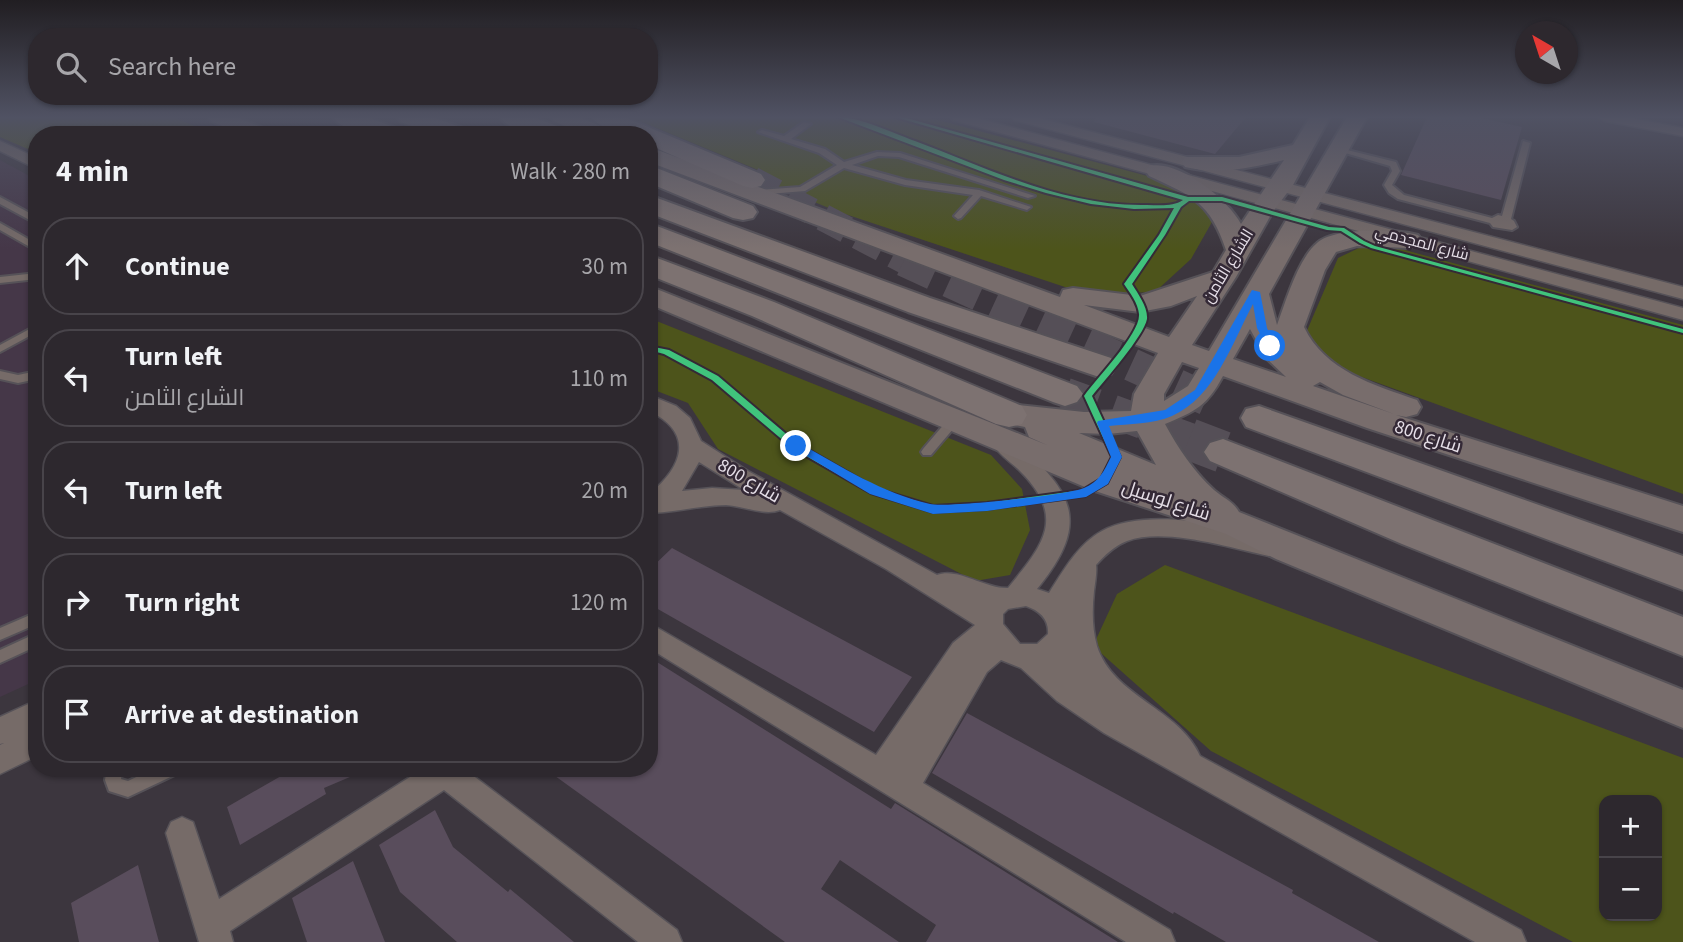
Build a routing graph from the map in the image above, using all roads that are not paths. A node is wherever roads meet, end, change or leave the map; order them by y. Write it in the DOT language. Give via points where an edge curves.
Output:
graph roads {
  1 [pos="671,161"];
  2 [pos="700,161"];
  3 [pos="837,161"];
  4 [pos="855,161"];
  5 [pos="919,161"];
  6 [pos="1117,161"];
  7 [pos="1189,161"];
  8 [pos="1253,161"];
  9 [pos="1293,161"];
  10 [pos="1333,161"];
  11 [pos="1381,161"];
  12 [pos="1521,161"];
  13 [pos="1193,162"];
  14 [pos="843,165"];
  15 [pos="1157,172"];
  16 [pos="658,177"];
  17 [pos="810,186"];
  18 [pos="752,187"];
  19 [pos="979,193"];
  20 [pos="1275,193"];
  21 [pos="1031,196"];
  22 [pos="0,200"];
  23 [pos="1310,202"];
  24 [pos="11,207"];
  25 [pos="658,207"];
  26 [pos="1027,207"];
  27 [pos="0,212"];
  28 [pos="28,216"];
  29 [pos="958,216"];
  30 [pos="825,220"];
  31 [pos="1493,221"];
  32 [pos="0,226"];
  33 [pos="1504,231"];
  34 [pos="658,236"];
  35 [pos="1409,240"];
  36 [pos="28,243"];
  37 [pos="1239,250"];
  38 [pos="658,268"];
  39 [pos="28,277"];
  40 [pos="1223,277"];
  41 [pos="0,280"];
  42 [pos="1011,286"];
  43 [pos="1255,292"];
  44 [pos="1683,293"];
  45 [pos="658,298"];
  46 [pos="1683,314"];
  47 [pos="28,333"];
  48 [pos="0,349"];
  49 [pos="1175,349"];
  50 [pos="1216,363"];
  51 [pos="0,375"];
  52 [pos="28,377"];
  53 [pos="1065,394"];
  54 [pos="658,407"];
  55 [pos="1259,418"];
  56 [pos="955,419"];
  57 [pos="1146,419"];
  58 [pos="1378,420"];
  59 [pos="999,423"];
  60 [pos="692,446"];
  61 [pos="927,452"];
  62 [pos="1223,453"];
  63 [pos="1203,499"];
  64 [pos="658,500"];
  65 [pos="658,504"];
  66 [pos="1683,512"];
  67 [pos="806,513"];
  68 [pos="1683,519"];
  69 [pos="1238,525"];
  70 [pos="1289,549"];
  71 [pos="1087,557"];
  72 [pos="1683,573"];
  73 [pos="1053,608"];
  74 [pos="999,618"];
  75 [pos="28,622"];
  76 [pos="0,634"];
  77 [pos="1683,637"];
  78 [pos="658,639"];
  79 [pos="28,643"];
  80 [pos="1057,646"];
  81 [pos="1027,656"];
  82 [pos="0,657"];
  83 [pos="1683,709"];
  84 [pos="28,717"];
  85 [pos="1114,724"];
  86 [pos="0,731"];
  87 [pos="28,746"];
  88 [pos="0,760"];
  89 [pos="1191,766"];
  90 [pos="114,777"];
  91 [pos="156,777"];
  92 [pos="434,777"];
  93 [pos="450,777"];
  94 [pos="891,781"];
  95 [pos="183,833"];
  96 [pos="213,933"];
  97 [pos="665,942"];
  98 [pos="1158,942"];
  99 [pos="1509,942"];
  1 -- 18 [label="street"];
  2 -- 18 [label="highway"];
  3 -- 14 [label="lane"];
  4 -- 14 [label="lane"];
  5 -- 21 [label="lane"];
  6 -- 15 [label="street, شارع المجدمي"];
  7 -- 13 [label="street, شارع المجدمي"];
  8 -- 13 [label="street"];
  9 -- 20 [label="street, الشارع الثامن"];
  10 -- 23 [label="street, الشارع الثامن"];
  11 -- 31 [label="lane" via="1393,164 1396,171 1388,185 1401,197"];
  12 -- 33 [label="lane"];
  13 -- 20 [label="street, شارع المجدمي"];
  14 -- 17 [label="lane"];
  14 -- 19 [label="lane" via="905,182"];
  15 -- 20 [label="street, شارع المجدمي"];
  15 -- 37 [label="street" via="1200,191 1218,205"];
  16 -- 25 [label="highway" via="1022,329 1090,363"];
  17 -- 18 [label="lane" via="782,193"];
  17 -- 30 [label="lane" via="810,206"];
  18 -- 30 [label="street"];
  19 -- 26 [label="lane"];
  19 -- 29 [label="lane"];
  20 -- 23 [label="street, شارع المجدمي"];
  20 -- 37 [label="street, الشارع الثامن"];
  22 -- 24 [label="lane"];
  23 -- 33 [label="street, شارع المجدمي"];
  23 -- 35 [label="street, شارع المجدمي"];
  23 -- 43 [label="street, الشارع الثامن"];
  24 -- 27 [label="lane"];
  24 -- 28 [label="lane"];
  30 -- 42 [label="street"];
  31 -- 33 [label="lane" via="1498,218"];
  32 -- 36 [label="lane"];
  33 -- 44 [label="street, شارع المجدمي"];
  34 -- 53 [label="highway"];
  35 -- 46 [label="street, شارع المجدمي"];
  35 -- 66 [label="street" via="1355,238 1327,247 1320,256 1290,327 1298,346 1315,365 1385,400 1645,492"];
  37 -- 40 [label="street, الشارع الثامن"];
  38 -- 59 [label="highway" via="763,309"];
  39 -- 41 [label="lane"];
  40 -- 42 [label="street" via="1140,304"];
  40 -- 49 [label="street, الشارع الثامن"];
  42 -- 49 [label="street"];
  43 -- 50 [label="street, الشارع الثامن"];
  43 -- 58 [label="street" via="1262,328 1279,357"];
  45 -- 56 [label="street, شارع لوسيل"];
  47 -- 48 [label="lane"];
  49 -- 50 [label="street, شارع 800"];
  49 -- 57 [label="street, الشارع الثامن" via="1149,394"];
  50 -- 57 [label="street, الشارع الثامن" via="1199,393 1169,413"];
  50 -- 58 [label="street, شارع 800"];
  51 -- 52 [label="lane"];
  54 -- 60 [label="street" via="678,417"];
  55 -- 72 [label="highway"];
  56 -- 59 [label="street, شارع لوسيل"];
  56 -- 61 [label="lane"];
  57 -- 59 [label="street, الشارع الثامن"];
  57 -- 63 [label="street" via="1177,471"];
  58 -- 68 [label="street, شارع 800"];
  59 -- 63 [label="street"];
  59 -- 69 [label="street, شارع لوسيل" via="1104,481"];
  59 -- 74 [label="street" via="1053,492 1059,510 1056,540 1041,569"];
  60 -- 64 [label="street" via="688,467 675,487"];
  60 -- 67 [label="street, شارع 800"];
  62 -- 77 [label="highway"];
  63 -- 69 [label="street"];
  65 -- 67 [label="street, شارع 800" via="736,495"];
  67 -- 74 [label="street, شارع 800"];
  69 -- 70 [label="street, شارع لوسيل"];
  70 -- 71 [label="street" via="1151,527 1119,533"];
  70 -- 83 [label="street, شارع لوسيل"];
  71 -- 73 [label="street"];
  71 -- 89 [label="street" via="1077,607 1086,655 1118,698 1166,734"];
  73 -- 74 [label="street" via="1036,598"];
  73 -- 80 [label="street" via="1063,632"];
  74 -- 81 [label="street" via="1017,654"];
  74 -- 94 [label="street" via="976,664"];
  75 -- 76 [label="lane"];
  78 -- 94 [label="street"];
  79 -- 82 [label="lane"];
  80 -- 81 [label="street"];
  80 -- 85 [label="street"];
  81 -- 85 [label="street" via="1067,692"];
  84 -- 86 [label="street"];
  85 -- 89 [label="street"];
  87 -- 88 [label="street"];
  89 -- 99 [label="street"];
  90 -- 91 [label="lane" via="115,785 128,789"];
  92 -- 96 [label="street"];
  93 -- 97 [label="street"];
  94 -- 98 [label="street"];
  95 -- 96 [label="street"];
}
